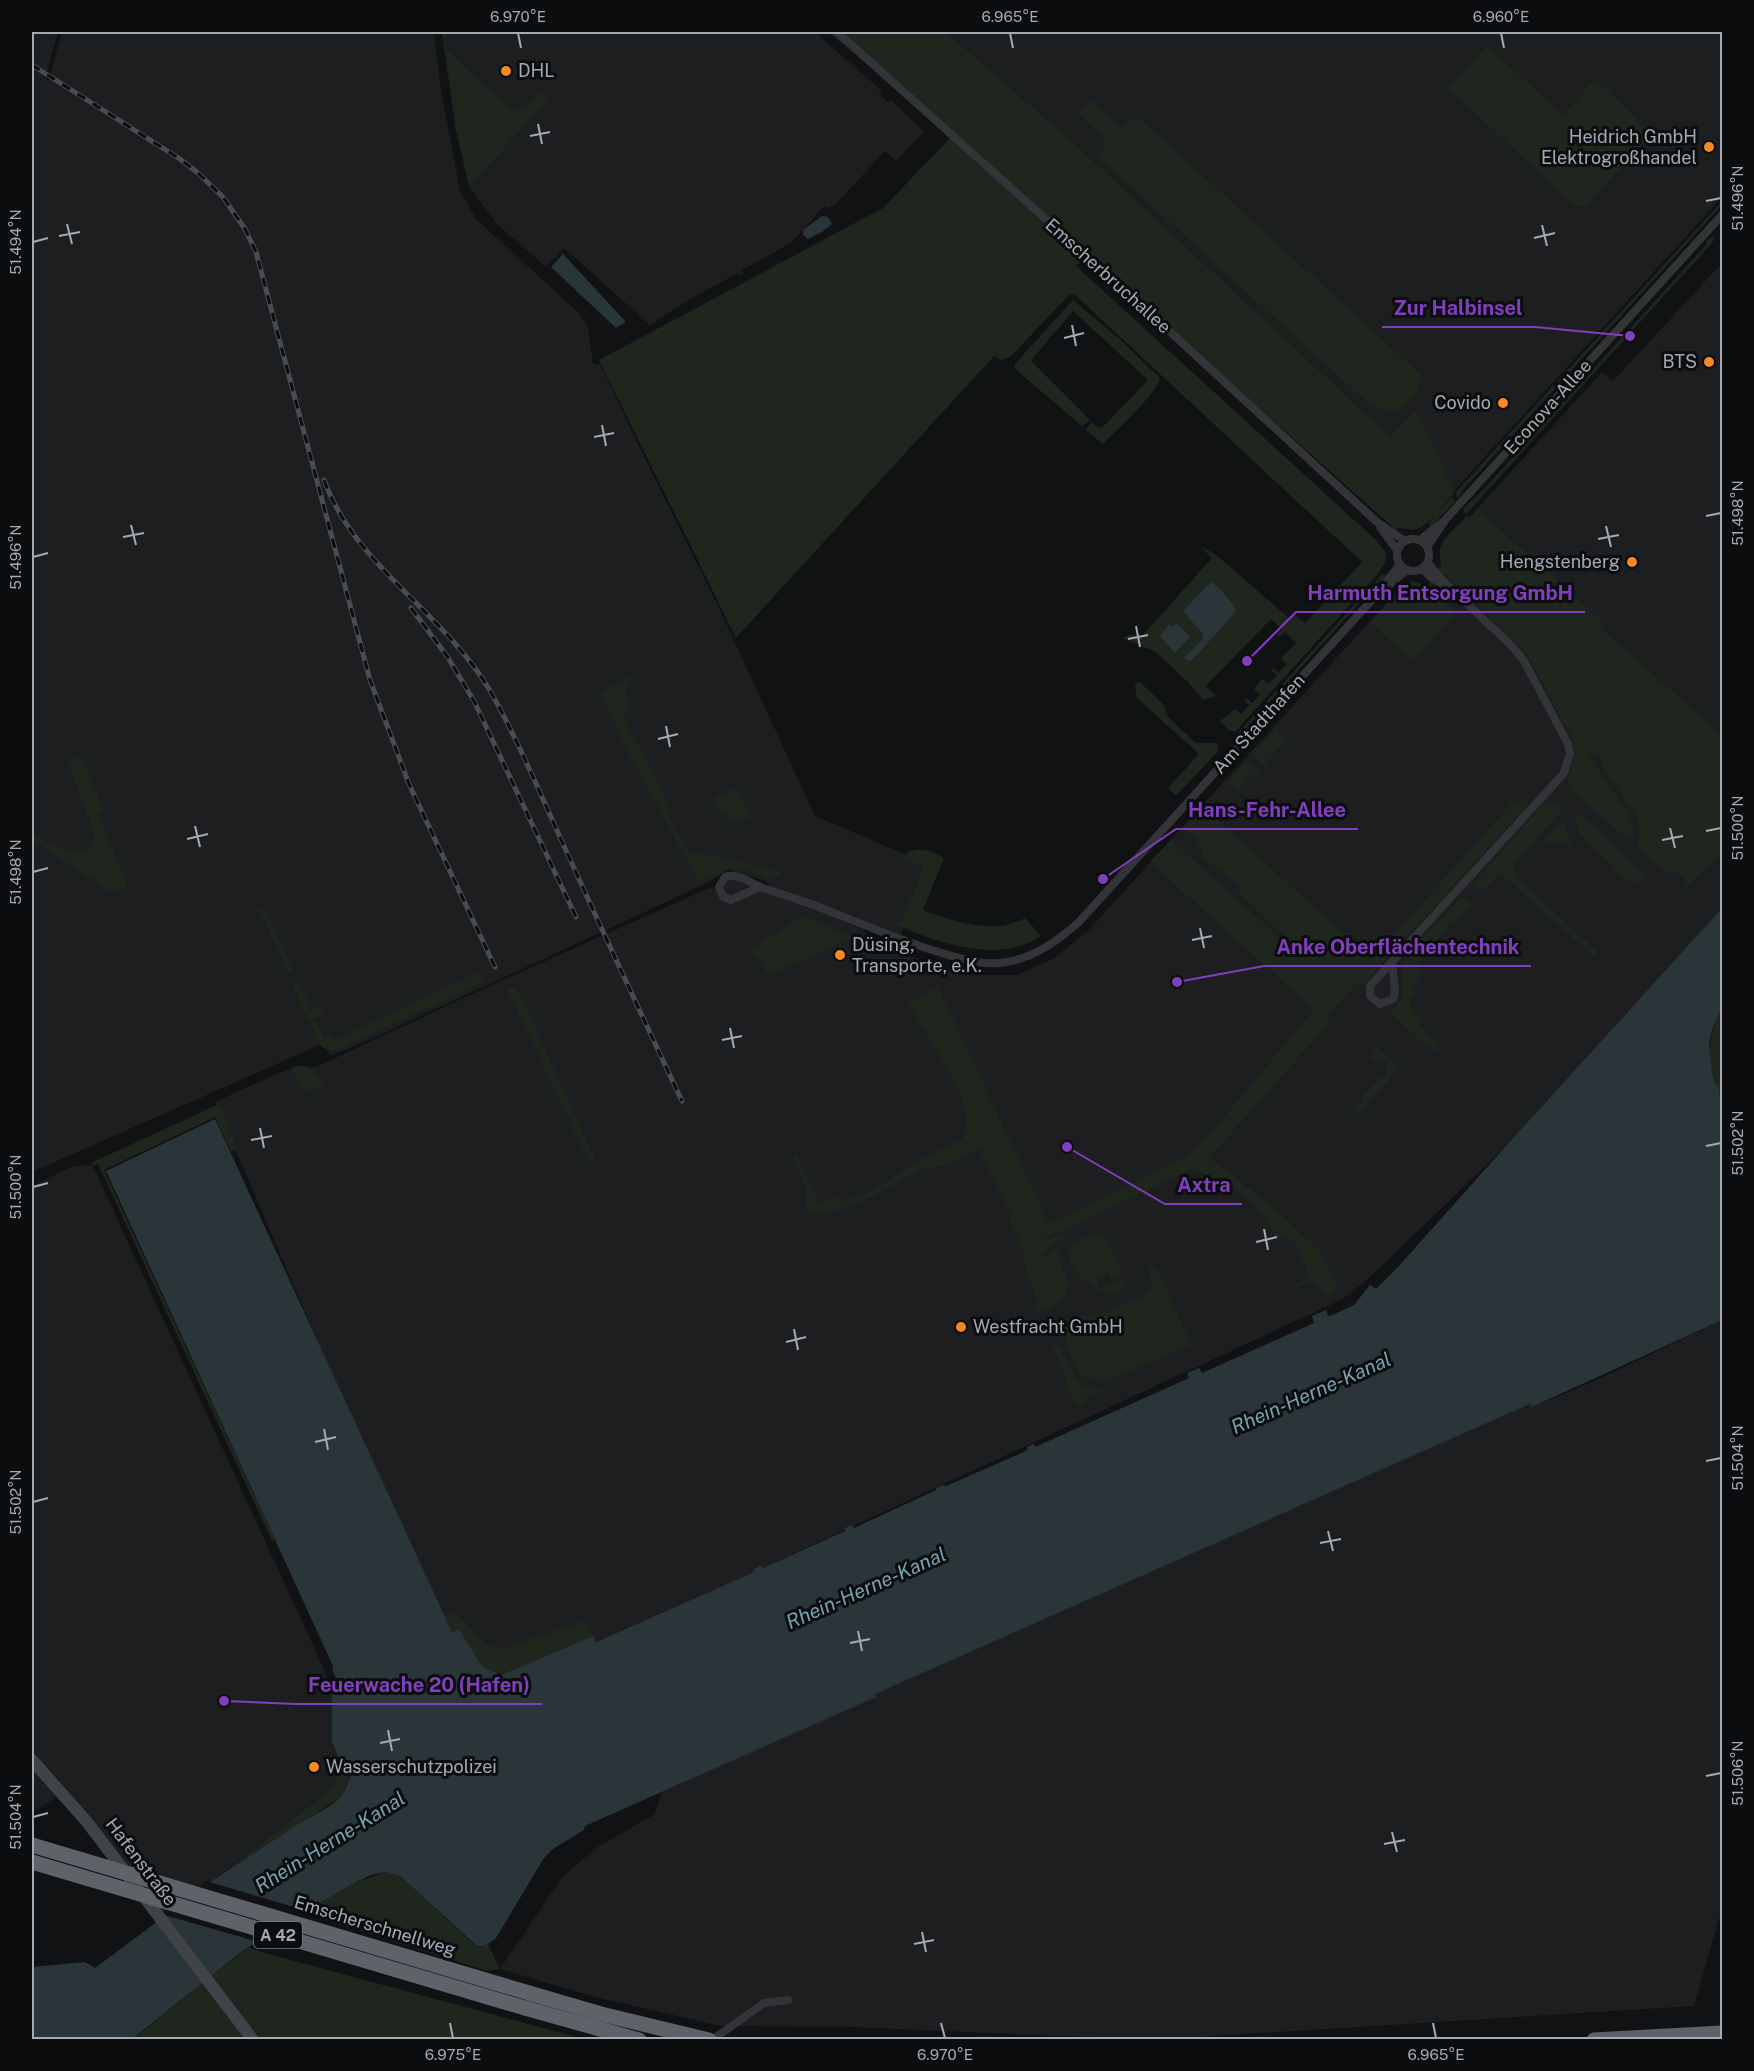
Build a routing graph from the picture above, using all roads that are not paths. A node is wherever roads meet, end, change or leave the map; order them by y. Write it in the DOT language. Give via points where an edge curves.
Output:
graph roads {
  1 [pos="837,32"];
  2 [pos="1720,221"];
  3 [pos="1446,519"];
  4 [pos="1377,522"];
  5 [pos="1420,540"];
  6 [pos="1405,541"];
  7 [pos="1427,547"];
  8 [pos="1397,550"];
  9 [pos="1425,566"];
  10 [pos="1403,567"];
  11 [pos="760,887"];
  12 [pos="1392,962"];
  13 [pos="32,1760"];
  14 [pos="32,1845"];
  15 [pos="32,1862"];
  16 [pos="527,2000"];
  17 [pos="788,2000"];
  18 [pos="1722,2032"];
  19 [pos="253,2040"];
  20 [pos="639,2040"];
  21 [pos="710,2040"];
  22 [pos="1594,2040"];
  1 -- 4 [label="street, Emscherbruchallee"];
  2 -- 3 [label="street, Econova-Allee"];
  3 -- 5 [label="street, Econova-Allee"];
  3 -- 7 [label="street, Econova-Allee"];
  4 -- 6 [label="street, Emscherbruchallee"];
  4 -- 8 [label="street, Emscherbruchallee"];
  5 -- 6 [label="street"];
  5 -- 7 [label="street"];
  6 -- 8 [label="street"];
  7 -- 9 [label="street" via="1429,557"];
  8 -- 10 [label="street"];
  9 -- 10 [label="street" via="1412,572"];
  9 -- 12 [label="street" via="1432,578 1448,586 1524,661 1565,735 1570,753 1564,773"];
  10 -- 11 [label="street, Am Stadthafen" via="1078,923 1035,953 1001,963 967,960 880,933"];
  12 -- 12 [label="street" via="1370,986 1370,996 1376,1002 1393,999"];
  13 -- 19 [label="street, Hafenstraße" via="87,1822"];
  14 -- 16 [label="highway, Emscherschnellweg / A 42, bridge"];
  15 -- 16 [label="highway, Emscherschnellweg / A 42, bridge"];
  16 -- 20 [label="highway, Emscherschnellweg / A 42"];
  16 -- 21 [label="highway, Emscherschnellweg / A 42"];
  17 -- 21 [label="street" via="764,2003"];
  18 -- 22 [label="highway"];
}
